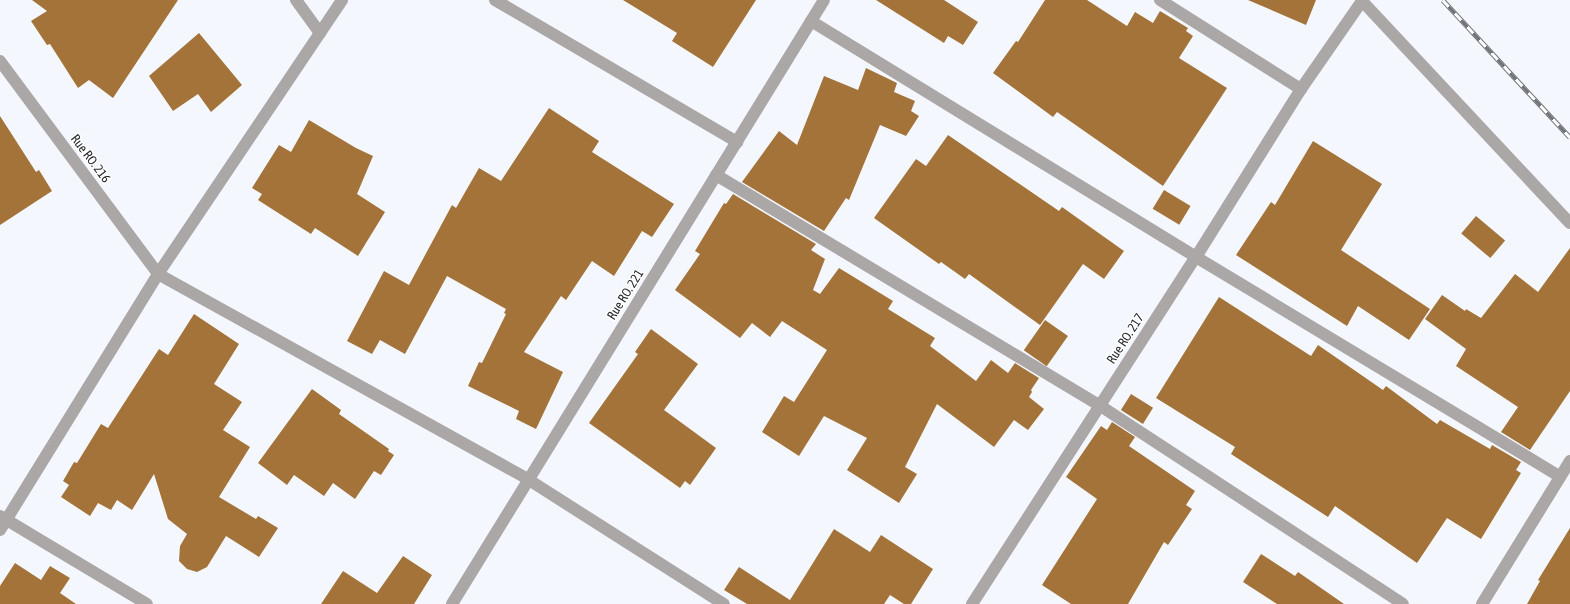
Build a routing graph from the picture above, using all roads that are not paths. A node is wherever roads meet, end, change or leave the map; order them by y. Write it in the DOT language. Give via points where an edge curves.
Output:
graph roads {
  1 [pos="296,0"];
  2 [pos="342,0"];
  3 [pos="495,0"];
  4 [pos="824,0"];
  5 [pos="1160,0"];
  6 [pos="811,21"];
  7 [pos="320,33"];
  8 [pos="0,61"];
  9 [pos="1301,89"];
  10 [pos="737,142"];
  11 [pos="716,176"];
  12 [pos="1570,222"];
  13 [pos="1196,257"];
  14 [pos="158,274"];
  15 [pos="1099,405"];
  16 [pos="1570,460"];
  17 [pos="1560,477"];
  18 [pos="529,480"];
  19 [pos="2,522"];
  20 [pos="147,604"];
  21 [pos="452,604"];
  22 [pos="724,604"];
  23 [pos="972,604"];
  24 [pos="1403,604"];
  25 [pos="1482,604"];
  1 -- 7 [label="street"];
  2 -- 7 [label="street"];
  3 -- 10 [label="street"];
  4 -- 6 [label="street, Rue RO. 221"];
  5 -- 9 [label="street"];
  6 -- 10 [label="street, Rue RO. 221"];
  6 -- 13 [label="street"];
  7 -- 14 [label="street"];
  8 -- 14 [label="street, Rue RO. 216"];
  9 -- 12 [label="street, Rue RO. 217" via="1362,1"];
  9 -- 13 [label="street, Rue RO. 217"];
  10 -- 11 [label="street, Rue RO. 221"];
  11 -- 15 [label="street"];
  11 -- 18 [label="street, Rue RO. 221"];
  13 -- 15 [label="street, Rue RO. 217"];
  13 -- 17 [label="street"];
  14 -- 18 [label="street"];
  14 -- 19 [label="street"];
  15 -- 23 [label="street, Rue RO. 217"];
  15 -- 24 [label="street"];
  16 -- 17 [label="street"];
  17 -- 25 [label="street"];
  18 -- 21 [label="street, Rue RO. 221"];
  18 -- 22 [label="street"];
  19 -- 20 [label="street"];
}
